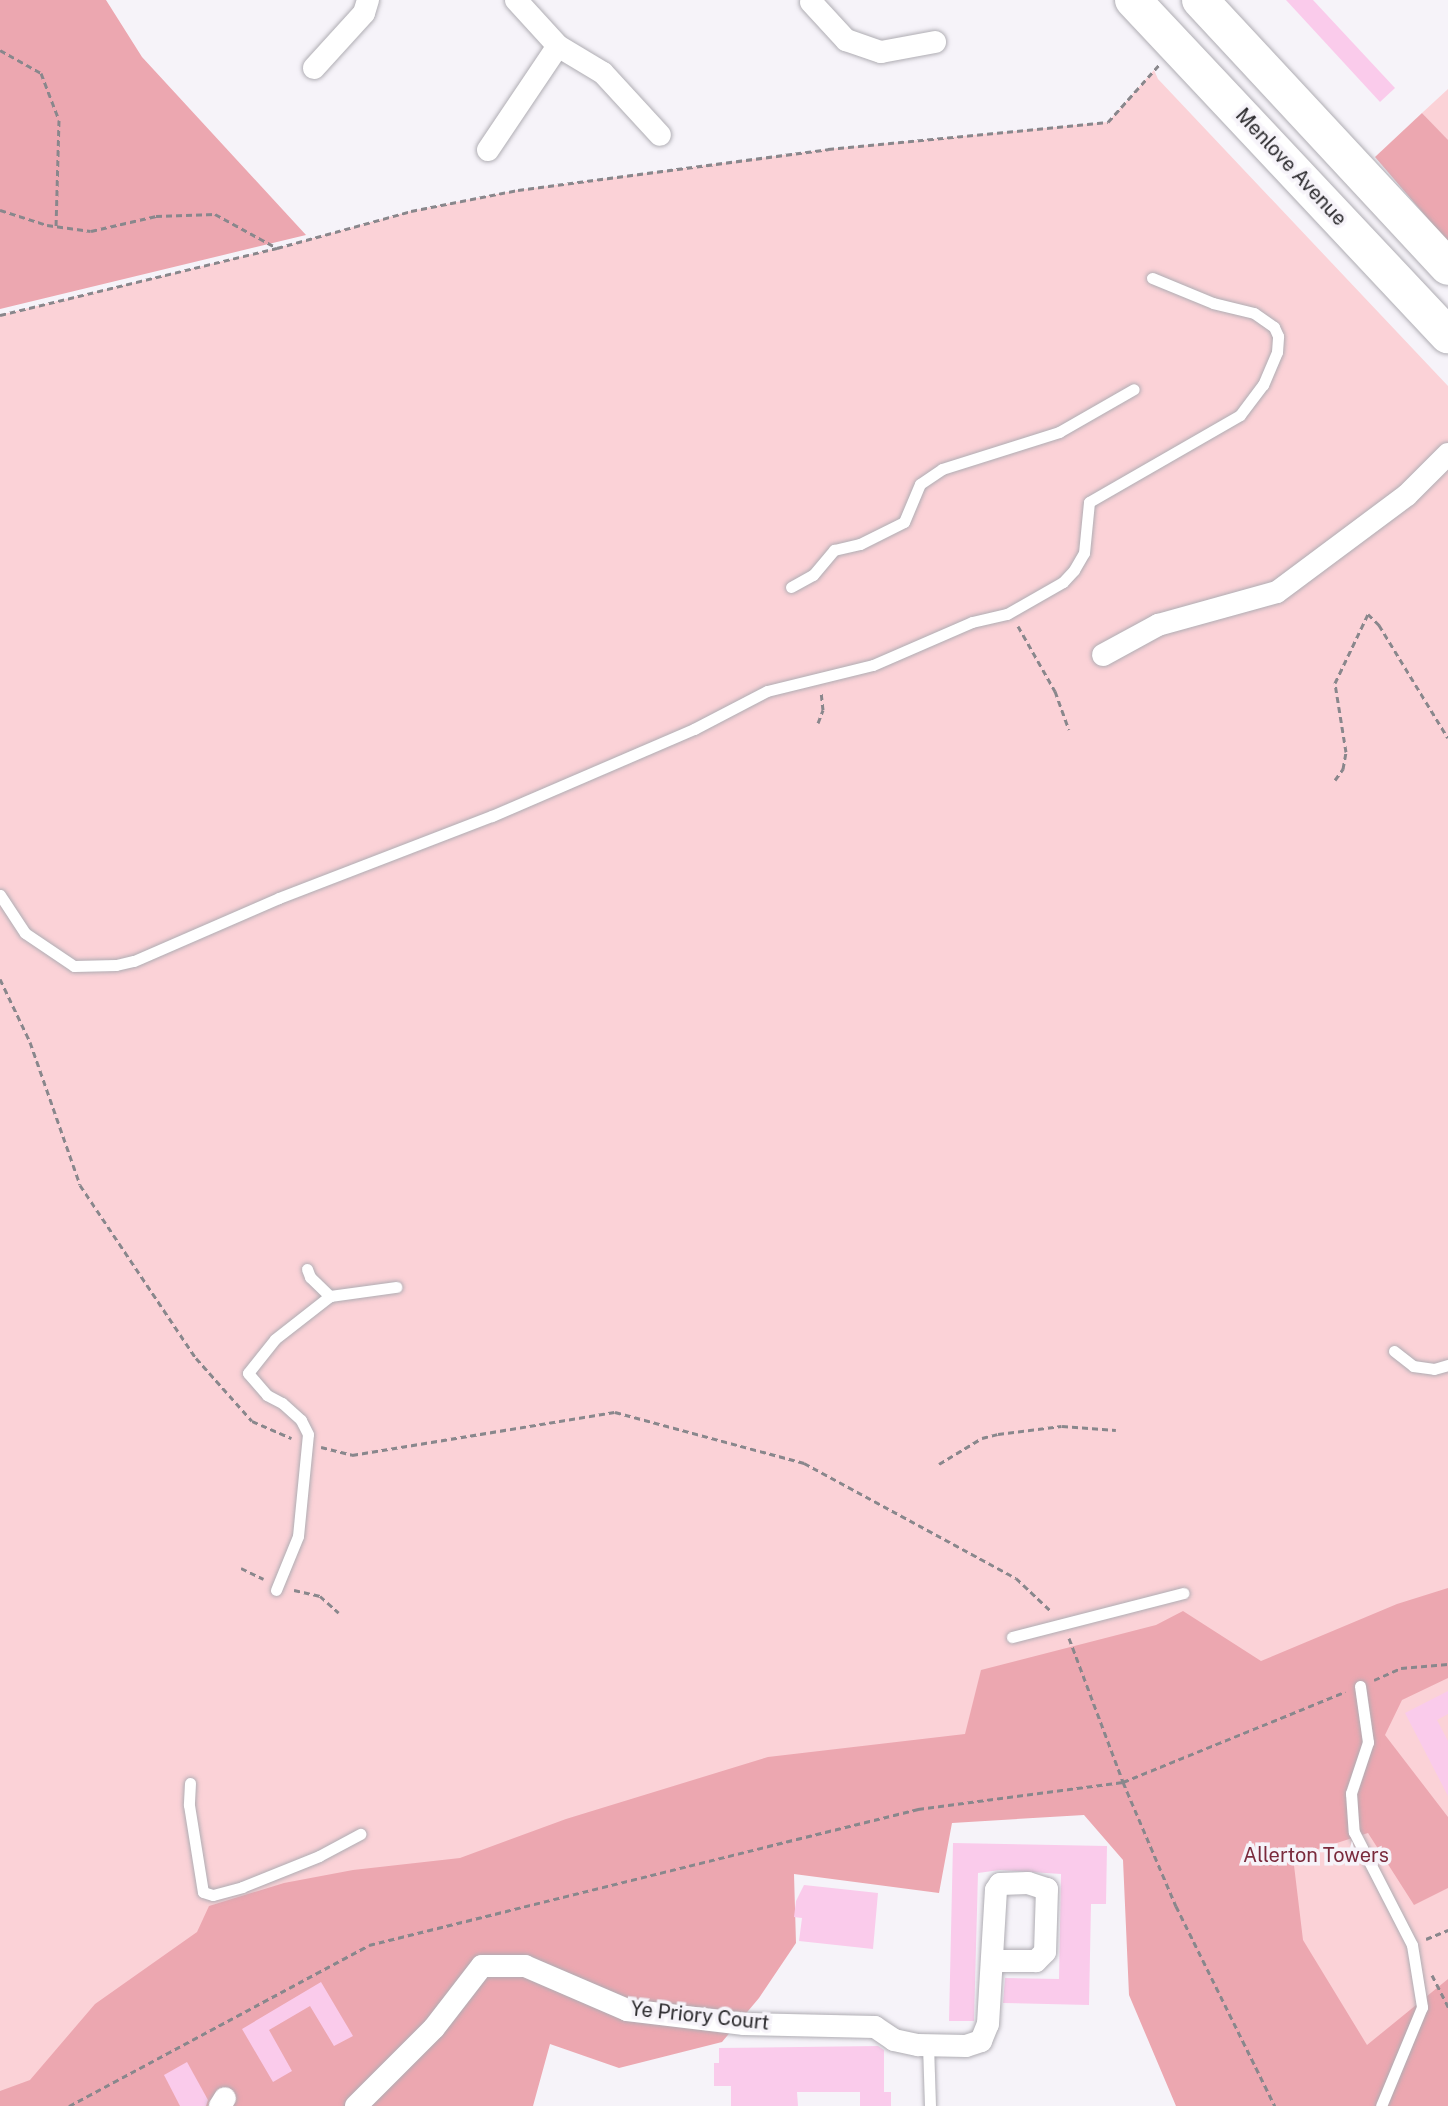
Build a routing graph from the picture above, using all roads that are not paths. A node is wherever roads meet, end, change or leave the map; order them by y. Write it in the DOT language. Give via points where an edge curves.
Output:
graph roads {
  1 [pos="368,0"];
  2 [pos="516,0"];
  3 [pos="1133,0"];
  4 [pos="1200,0"];
  5 [pos="811,1"];
  6 [pos="935,42"];
  7 [pos="558,46"];
  8 [pos="314,68"];
  9 [pos="660,135"];
  10 [pos="488,150"];
  11 [pos="1448,267"];
  12 [pos="1152,278"];
  13 [pos="1448,335"];
  14 [pos="1134,389"];
  15 [pos="1448,454"];
  16 [pos="791,587"];
  17 [pos="1103,655"];
  18 [pos="0,895"];
  19 [pos="307,1269"];
  20 [pos="396,1287"];
  21 [pos="330,1296"];
  22 [pos="1394,1351"];
  23 [pos="1448,1365"];
  24 [pos="276,1590"];
  25 [pos="1183,1593"];
  26 [pos="1012,1637"];
  27 [pos="1360,1686"];
  28 [pos="190,1783"];
  29 [pos="360,1834"];
  30 [pos="992,1961"];
  31 [pos="928,2045"];
  32 [pos="356,2106"];
  33 [pos="930,2106"];
  34 [pos="1381,2106"];
  1 -- 8 [label="street" via="364,13"];
  2 -- 7 [label="street"];
  3 -- 13 [label="highway, Menlove Avenue"];
  4 -- 11 [label="highway"];
  5 -- 6 [label="street" via="846,40 881,52"];
  7 -- 9 [label="street" via="603,73"];
  7 -- 10 [label="street"];
  12 -- 18 [label="lane" via="1254,313 1274,327 1277,352 1263,385 1240,415 1089,502 1084,553 1074,570 1012,611 963,625 873,665 747,699 694,729 492,816 134,961 96,967 66,962 25,933"];
  14 -- 16 [label="lane" via="1059,432 942,469 920,484 904,522 860,544 834,550 813,575"];
  15 -- 17 [label="street" via="1407,495 1277,592 1158,625"];
  19 -- 21 [label="lane"];
  20 -- 21 [label="lane"];
  21 -- 24 [label="lane" via="275,1339 248,1373 301,1420 308,1434 298,1536"];
  22 -- 23 [label="lane" via="1413,1366"];
  25 -- 26 [label="lane"];
  27 -- 34 [label="lane" via="1368,1742 1351,1793 1354,1832 1412,1945 1422,2007"];
  28 -- 29 [label="lane" via="203,1892 227,1893"];
  30 -- 31 [label="street" via="988,2024 981,2041"];
  31 -- 32 [label="street, Ye Priory Court" via="894,2040 875,2027 744,2024 627,2010 525,1966 482,1966 434,2028"];
  31 -- 33 [label="lane"];
}
